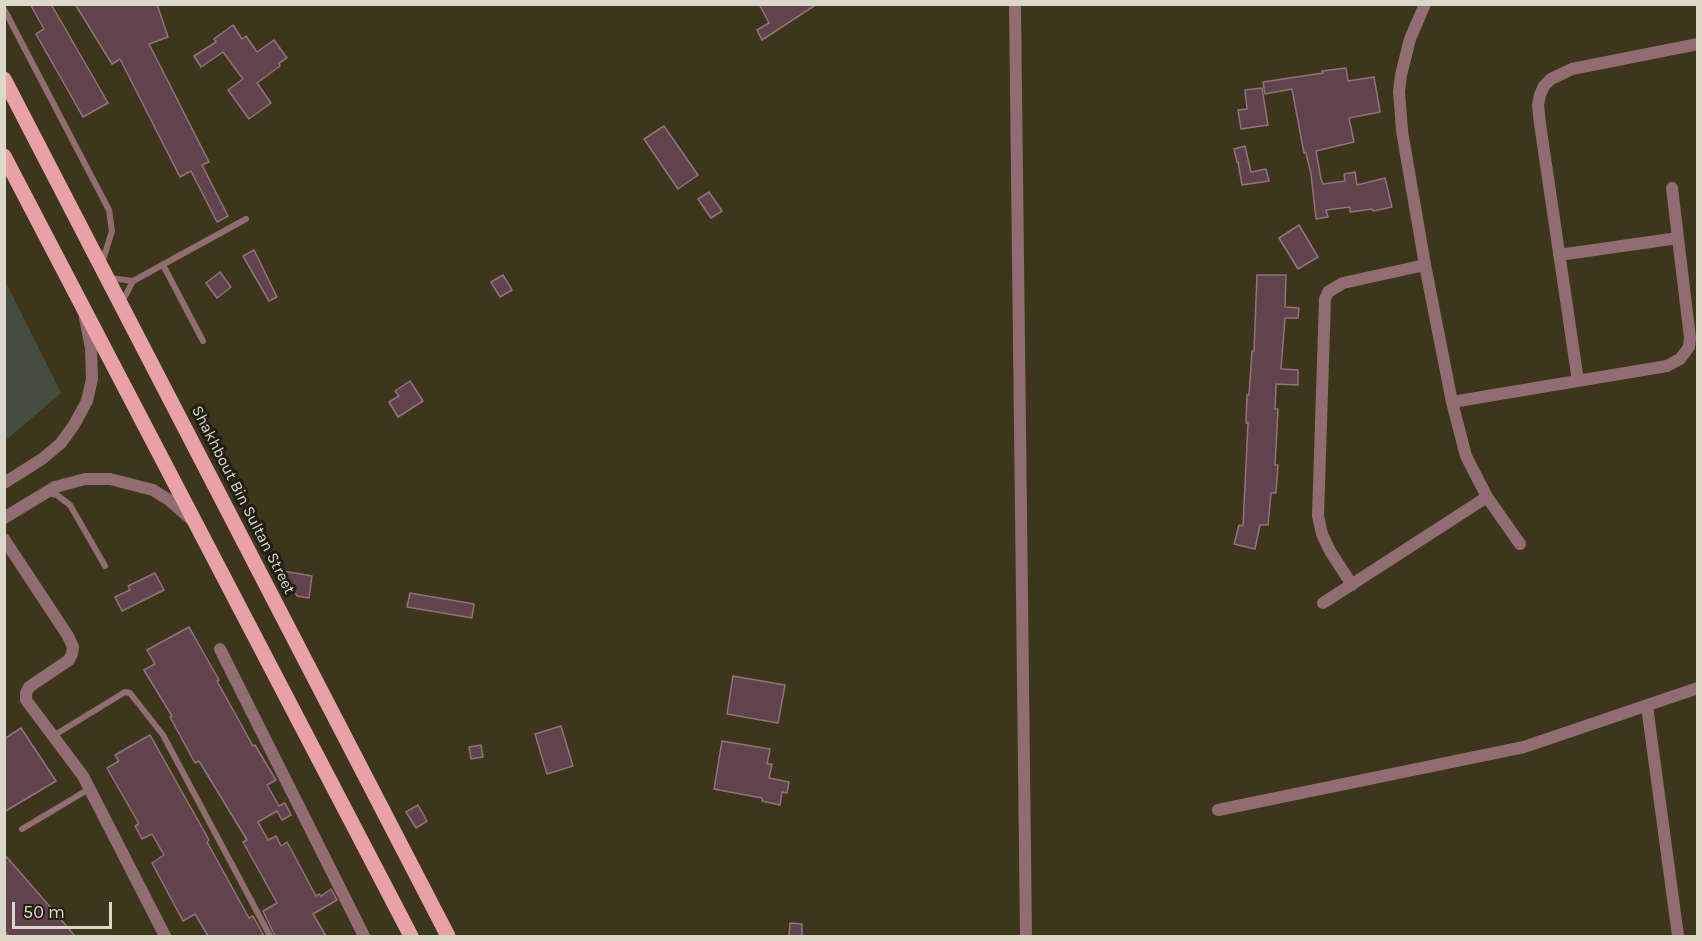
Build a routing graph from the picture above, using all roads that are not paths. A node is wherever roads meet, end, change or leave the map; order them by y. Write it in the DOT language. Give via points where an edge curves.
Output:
graph roads {
  1 [pos="1015,4"];
  2 [pos="1425,4"];
  3 [pos="4,9"];
  4 [pos="1698,44"];
  5 [pos="4,80"];
  6 [pos="4,156"];
  7 [pos="1672,188"];
  8 [pos="246,219"];
  9 [pos="1678,238"];
  10 [pos="1559,255"];
  11 [pos="163,264"];
  12 [pos="1425,266"];
  13 [pos="104,272"];
  14 [pos="133,281"];
  15 [pos="122,304"];
  16 [pos="83,308"];
  17 [pos="203,341"];
  18 [pos="1578,381"];
  19 [pos="1452,402"];
  20 [pos="4,483"];
  21 [pos="45,493"];
  22 [pos="1488,497"];
  23 [pos="4,518"];
  24 [pos="196,524"];
  25 [pos="4,539"];
  26 [pos="1520,544"];
  27 [pos="105,566"];
  28 [pos="1352,585"];
  29 [pos="1323,603"];
  30 [pos="220,649"];
  31 [pos="1698,688"];
  32 [pos="1647,706"];
  33 [pos="53,735"];
  34 [pos="90,788"];
  35 [pos="1218,810"];
  36 [pos="22,829"];
  37 [pos="165,936"];
  38 [pos="270,936"];
  39 [pos="364,936"];
  40 [pos="411,936"];
  41 [pos="448,936"];
  42 [pos="1026,936"];
  43 [pos="1678,936"];
  1 -- 42 [label="street"];
  2 -- 12 [label="street" via="1410,39 1400,92 1402,131"];
  3 -- 13 [label="lane" via="109,210 112,231"];
  4 -- 10 [label="street" via="1581,66 1561,73 1544,86 1538,105"];
  5 -- 13 [label="main road, Shakhbout Bin Sultan Street"];
  6 -- 16 [label="main road"];
  7 -- 9 [label="street"];
  8 -- 11 [label="lane"];
  9 -- 10 [label="street"];
  9 -- 18 [label="street" via="1690,338 1685,354 1667,366"];
  10 -- 18 [label="street"];
  11 -- 14 [label="lane"];
  11 -- 17 [label="lane"];
  12 -- 19 [label="street"];
  12 -- 28 [label="street" via="1342,283 1328,292 1325,299 1318,516 1330,551"];
  13 -- 14 [label="lane"];
  13 -- 15 [label="main road, Shakhbout Bin Sultan Street"];
  14 -- 15 [label="lane"];
  15 -- 41 [label="main road, Shakhbout Bin Sultan Street"];
  16 -- 20 [label="street" via="91,348 92,378 87,401 61,443"];
  16 -- 24 [label="main road"];
  18 -- 19 [label="street"];
  19 -- 22 [label="street" via="1466,456"];
  21 -- 23 [label="street"];
  21 -- 24 [label="street" via="72,481 110,479 153,490"];
  21 -- 27 [label="lane" via="57,495 70,505"];
  22 -- 26 [label="street"];
  22 -- 28 [label="street"];
  24 -- 40 [label="main road"];
  25 -- 33 [label="street" via="73,647 69,660 34,683 26,693 29,706"];
  28 -- 29 [label="street"];
  30 -- 39 [label="street"];
  31 -- 32 [label="street"];
  32 -- 35 [label="street" via="1524,747"];
  32 -- 43 [label="street"];
  33 -- 34 [label="street"];
  33 -- 38 [label="lane" via="124,692 130,693 163,735"];
  34 -- 36 [label="lane"];
  34 -- 37 [label="street"];
}
